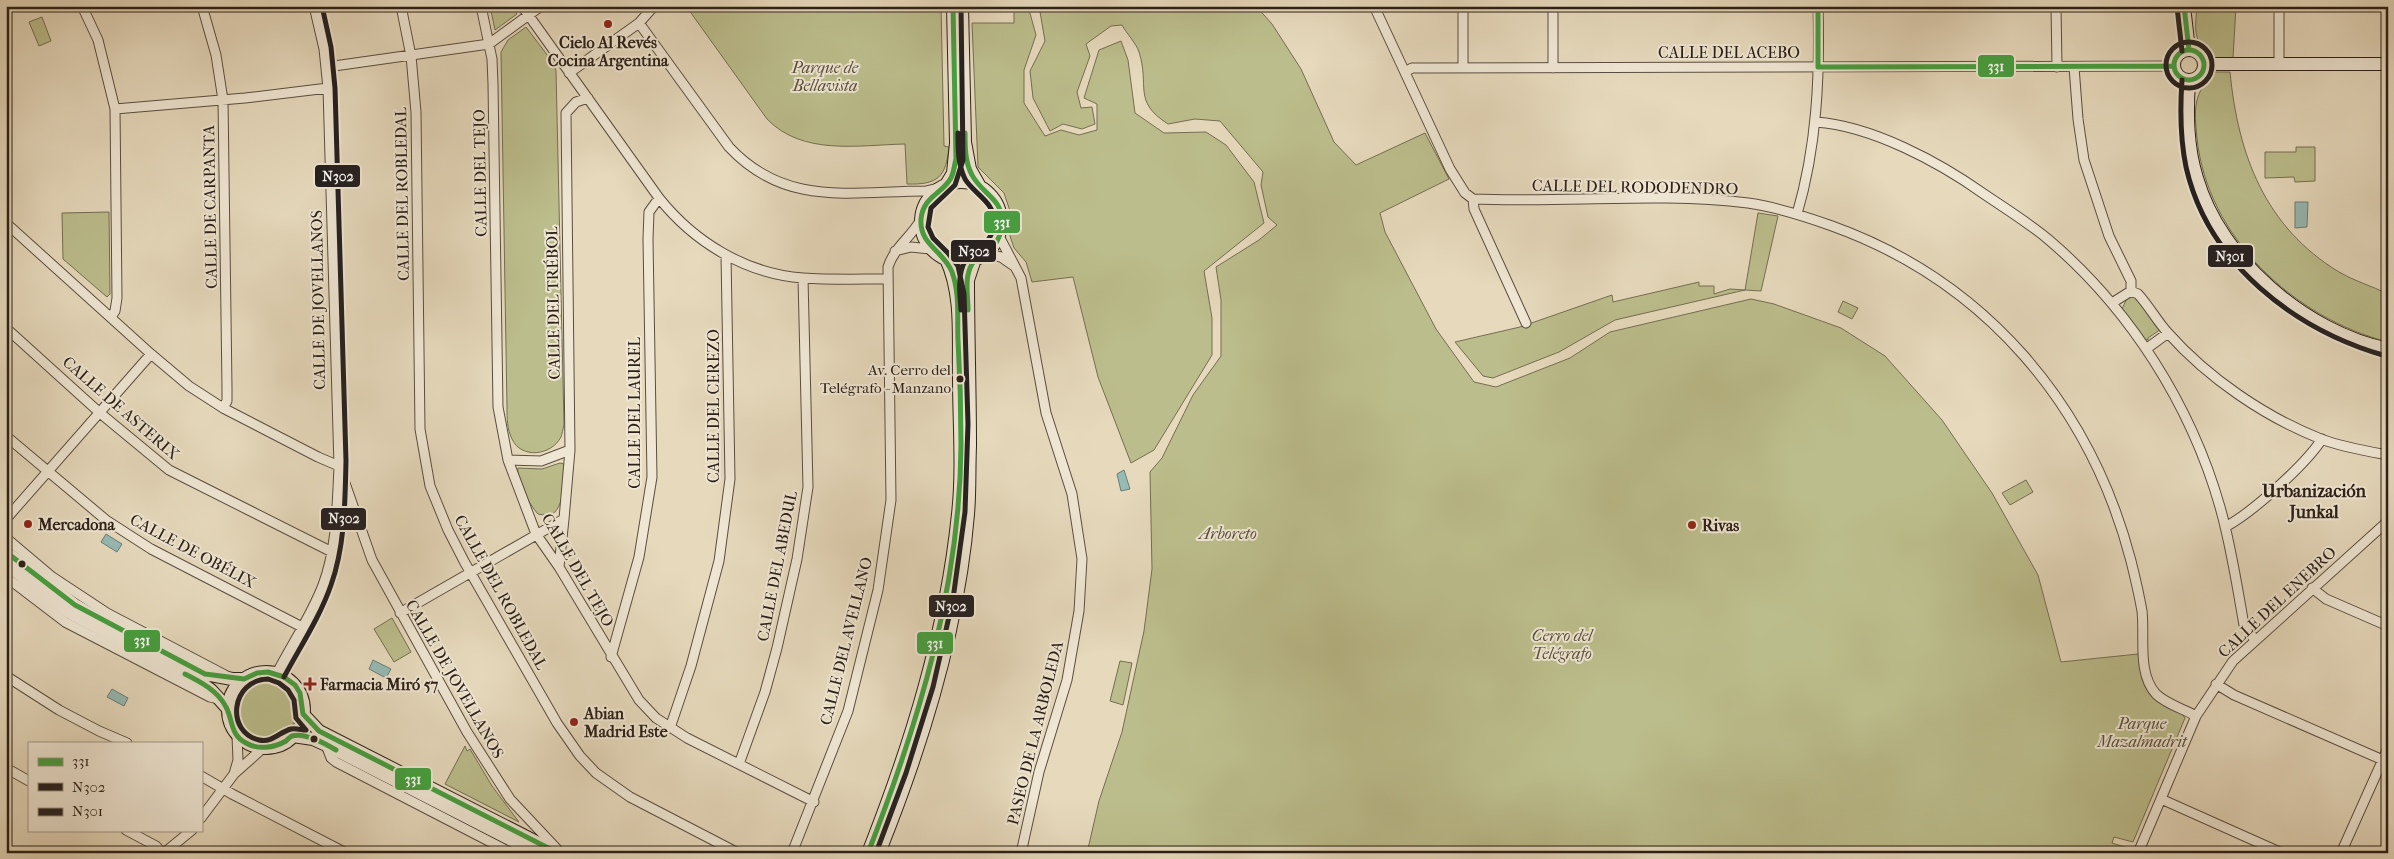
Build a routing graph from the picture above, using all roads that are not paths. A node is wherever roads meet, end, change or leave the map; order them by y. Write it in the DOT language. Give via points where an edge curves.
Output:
graph roads {
  1 [pos="82,6"];
  2 [pos="202,6"];
  3 [pos="314,6"];
  4 [pos="400,6"];
  5 [pos="481,6"];
  6 [pos="522,6"];
  7 [pos="542,6"];
  8 [pos="654,6"];
  9 [pos="953,6"];
  10 [pos="962,6"];
  11 [pos="1374,6"];
  12 [pos="1463,6"];
  13 [pos="1553,6"];
  14 [pos="1818,6"];
  15 [pos="2056,6"];
  16 [pos="2184,6"];
  17 [pos="2279,6"];
  18 [pos="529,16"];
  19 [pos="639,23"];
  20 [pos="489,44"];
  21 [pos="2189,50"];
  22 [pos="411,56"];
  23 [pos="2205,64"];
  24 [pos="2278,64"];
  25 [pos="2388,64"];
  26 [pos="2174,66"];
  27 [pos="326,67"];
  28 [pos="1818,67"];
  29 [pos="2057,67"];
  30 [pos="2074,67"];
  31 [pos="1463,68"];
  32 [pos="1553,68"];
  33 [pos="1405,72"];
  34 [pos="569,73"];
  35 [pos="2189,80"];
  36 [pos="328,88"];
  37 [pos="588,98"];
  38 [pos="224,100"];
  39 [pos="115,109"];
  40 [pos="1816,122"];
  41 [pos="979,185"];
  42 [pos="943,186"];
  43 [pos="659,198"];
  44 [pos="1473,200"];
  45 [pos="1797,214"];
  46 [pos="920,221"];
  47 [pos="6,223"];
  48 [pos="999,236"];
  49 [pos="930,249"];
  50 [pos="895,251"];
  51 [pos="726,255"];
  52 [pos="981,256"];
  53 [pos="946,259"];
  54 [pos="1018,269"];
  55 [pos="803,278"];
  56 [pos="888,279"];
  57 [pos="2131,291"];
  58 [pos="2112,304"];
  59 [pos="111,317"];
  60 [pos="1526,323"];
  61 [pos="6,328"];
  62 [pos="2168,333"];
  63 [pos="2146,349"];
  64 [pos="2388,349"];
  65 [pos="151,354"];
  66 [pos="223,408"];
  67 [pos="100,413"];
  68 [pos="6,436"];
  69 [pos="2322,439"];
  70 [pos="570,450"];
  71 [pos="2388,455"];
  72 [pos="508,460"];
  73 [pos="340,466"];
  74 [pos="47,472"];
  75 [pos="338,502"];
  76 [pos="352,502"];
  77 [pos="6,519"];
  78 [pos="564,519"];
  79 [pos="2388,521"];
  80 [pos="2225,527"];
  81 [pos="536,534"];
  82 [pos="6,538"];
  83 [pos="6,552"];
  84 [pos="332,552"];
  85 [pos="6,563"];
  86 [pos="559,567"];
  87 [pos="470,573"];
  88 [pos="6,577"];
  89 [pos="2312,588"];
  90 [pos="400,613"];
  91 [pos="2388,626"];
  92 [pos="302,627"];
  93 [pos="2255,640"];
  94 [pos="611,657"];
  95 [pos="277,674"];
  96 [pos="6,676"];
  97 [pos="238,679"];
  98 [pos="2216,684"];
  99 [pos="224,704"];
  100 [pos="303,714"];
  101 [pos="2196,716"];
  102 [pos="670,728"];
  103 [pos="238,736"];
  104 [pos="293,736"];
  105 [pos="125,742"];
  106 [pos="326,745"];
  107 [pos="2388,748"];
  108 [pos="262,749"];
  109 [pos="2382,760"];
  110 [pos="739,764"];
  111 [pos="6,768"];
  112 [pos="234,774"];
  113 [pos="202,777"];
  114 [pos="28,780"];
  115 [pos="224,789"];
  116 [pos="2161,799"];
  117 [pos="814,802"];
  118 [pos="202,817"];
  119 [pos="130,832"];
  120 [pos="190,832"];
  121 [pos="168,851"];
  122 [pos="346,853"];
  123 [pos="512,853"];
  124 [pos="537,853"];
  125 [pos="560,853"];
  126 [pos="738,853"];
  127 [pos="792,853"];
  128 [pos="868,853"];
  129 [pos="879,853"];
  130 [pos="1021,853"];
  131 [pos="2138,853"];
  132 [pos="2282,853"];
  133 [pos="2341,853"];
  1 -- 39 [label="street" via="98,40"];
  2 -- 38 [label="street, CALLE DE CARPANTA"];
  3 -- 27 [label="street, CALLE DE JOVELLANOS"];
  4 -- 22 [label="street, CALLE DEL ROBLEDAL"];
  5 -- 20 [label="street, CALLE DEL TEJO"];
  6 -- 18 [label="street"];
  7 -- 18 [label="street"];
  8 -- 19 [label="street"];
  9 -- 42 [label="street" via="956,143 953,173"];
  10 -- 41 [label="street" via="965,142 970,169"];
  11 -- 33 [label="street"];
  12 -- 31 [label="street"];
  13 -- 32 [label="street"];
  14 -- 28 [label="street"];
  15 -- 29 [label="street"];
  16 -- 21 [label="street"];
  17 -- 24 [label="street"];
  18 -- 20 [label="street"];
  18 -- 34 [label="street"];
  19 -- 34 [label="street"];
  19 -- 42 [label="street" via="729,147 744,164 764,176 804,191 827,193 926,191"];
  20 -- 22 [label="street"];
  20 -- 72 [label="street, CALLE DEL TEJO" via="494,117 498,407"];
  21 -- 23 [label="street" via="2200,54"];
  21 -- 26 [label="street" via="2177,57"];
  22 -- 27 [label="street"];
  22 -- 87 [label="street, CALLE DEL ROBLEDAL" via="416,112 420,429 430,486"];
  23 -- 24 [label="street"];
  23 -- 35 [label="street" via="2201,74"];
  24 -- 25 [label="street"];
  26 -- 30 [label="street, CALLE DEL ACEBO"];
  26 -- 35 [label="street" via="2177,74"];
  27 -- 36 [label="street, CALLE DE JOVELLANOS"];
  28 -- 29 [label="street, CALLE DEL ACEBO"];
  28 -- 32 [label="street, CALLE DEL ACEBO"];
  28 -- 40 [label="street"];
  29 -- 30 [label="street, CALLE DEL ACEBO"];
  30 -- 57 [label="street" via="2084,160"];
  31 -- 32 [label="street, CALLE DEL ACEBO"];
  31 -- 33 [label="street, CALLE DEL ACEBO" via="1412,68"];
  33 -- 44 [label="street" via="1450,169"];
  34 -- 37 [label="street"];
  35 -- 64 [label="street" via="2188,132 2198,180 2216,222 2250,268 2315,320 2358,341"];
  36 -- 38 [label="street"];
  36 -- 73 [label="street, CALLE DE JOVELLANOS"];
  37 -- 43 [label="street"];
  37 -- 70 [label="street, CALLE DEL TRÉBOL" via="576,102 566,113"];
  38 -- 39 [label="street"];
  38 -- 66 [label="street, CALLE DE CARPANTA" via="227,401"];
  39 -- 59 [label="street" via="117,298 116,311"];
  40 -- 45 [label="street"];
  40 -- 58 [label="street" via="1869,134 1960,176 2049,240"];
  41 -- 42 [label="street" via="958,181"];
  41 -- 48 [label="street" via="999,206 1002,221"];
  42 -- 46 [label="street" via="928,198"];
  43 -- 51 [label="street" via="687,229"];
  43 -- 94 [label="street, CALLE DEL LAUREL" via="649,212 648,239 652,477 639,557"];
  44 -- 45 [label="street, CALLE DEL RODODENDRO" via="1669,199 1748,203"];
  44 -- 60 [label="street" via="1474,209"];
  45 -- 101 [label="street, CALLE DEL RODODENDRO" via="1858,235 1944,282 2002,332 2043,379 2066,409 2104,477 2120,521 2142,611 2146,673 2150,686 2159,697"];
  46 -- 49 [label="street"];
  46 -- 50 [label="street, CALLE DEL AVELLANO"];
  47 -- 59 [label="street"];
  48 -- 52 [label="street"];
  48 -- 54 [label="street, PASEO DE LA ARBOLEDA"];
  49 -- 50 [label="street" via="911,247"];
  49 -- 53 [label="street"];
  50 -- 56 [label="street, CALLE DEL AVELLANO" via="888,267"];
  51 -- 55 [label="street" via="762,271"];
  51 -- 102 [label="street, CALLE DEL CEREZO" via="730,478 719,561 691,666"];
  52 -- 53 [label="street" via="959,262"];
  52 -- 54 [label="street" via="1001,257"];
  52 -- 129 [label="street" via="968,280 969,482 963,552 935,688 912,764"];
  53 -- 128 [label="street" via="956,291 959,339 960,473 953,550 915,720"];
  54 -- 130 [label="street, PASEO DE LA ARBOLEDA" via="1046,414 1072,494 1082,559 1067,680 1039,772"];
  55 -- 56 [label="street"];
  55 -- 110 [label="street, CALLE DEL ABEDUL" via="808,487 797,559 779,640 765,692"];
  56 -- 117 [label="street, CALLE DEL AVELLANO" via="890,509 878,590 848,711"];
  57 -- 58 [label="street"];
  57 -- 62 [label="street" via="2138,294"];
  58 -- 63 [label="street"];
  59 -- 65 [label="street"];
  61 -- 67 [label="street, CALLE DE ASTERIX"];
  62 -- 63 [label="street"];
  62 -- 69 [label="street" via="2210,372 2243,396 2278,418"];
  63 -- 80 [label="street" via="2196,439"];
  65 -- 66 [label="street" via="189,386"];
  65 -- 67 [label="street"];
  66 -- 73 [label="street" via="318,458"];
  67 -- 74 [label="street"];
  67 -- 84 [label="street, CALLE DE ASTERIX" via="169,470"];
  68 -- 74 [label="street, CALLE DE OBÉLIX"];
  69 -- 71 [label="street"];
  69 -- 80 [label="street" via="2310,456 2244,516"];
  70 -- 72 [label="street" via="541,461"];
  70 -- 78 [label="street, CALLE DEL TRÉBOL"];
  72 -- 81 [label="street, CALLE DEL TEJO"];
  73 -- 75 [label="street"];
  73 -- 76 [label="street, CALLE DE JOVELLANOS"];
  74 -- 77 [label="street"];
  74 -- 92 [label="street, CALLE DE OBÉLIX" via="106,520 151,549"];
  75 -- 76 [label="street"];
  75 -- 84 [label="street"];
  76 -- 90 [label="street, CALLE DE JOVELLANOS" via="372,560"];
  78 -- 81 [label="street"];
  78 -- 86 [label="street, CALLE DEL TRÉBOL"];
  79 -- 89 [label="street, CALLE DEL ENEBRO"];
  80 -- 93 [label="street" via="2244,625"];
  81 -- 86 [label="street, CALLE DEL TEJO"];
  81 -- 87 [label="street"];
  82 -- 97 [label="street" via="51,576 100,609"];
  83 -- 97 [label="street" via="68,600 102,621 205,674"];
  84 -- 92 [label="street" via="324,583"];
  85 -- 99 [label="street" via="70,613 200,682"];
  86 -- 94 [label="street, CALLE DEL TEJO"];
  87 -- 90 [label="street"];
  87 -- 126 [label="street, CALLE DEL ROBLEDAL" via="557,724 596,773 630,797"];
  88 -- 99 [label="street" via="86,634"];
  89 -- 91 [label="street" via="2326,599"];
  89 -- 93 [label="street, CALLE DEL ENEBRO"];
  90 -- 125 [label="street, CALLE DE JOVELLANOS" via="467,732 510,800"];
  92 -- 95 [label="street"];
  93 -- 98 [label="street, CALLE DEL ENEBRO" via="2233,661"];
  94 -- 102 [label="street, CALLE DEL TEJO" via="638,700"];
  95 -- 97 [label="street" via="257,673"];
  95 -- 100 [label="street" via="295,685 300,693"];
  96 -- 105 [label="street" via="59,710"];
  97 -- 99 [label="street"];
  98 -- 101 [label="street, CALLE DEL ENEBRO"];
  98 -- 109 [label="street" via="2234,695"];
  99 -- 103 [label="street"];
  100 -- 104 [label="street"];
  100 -- 125 [label="street" via="319,731"];
  101 -- 116 [label="street, CALLE DEL ENEBRO"];
  102 -- 110 [label="street, CALLE DEL TEJO"];
  103 -- 108 [label="street" via="247,744"];
  103 -- 112 [label="street" via="238,760"];
  104 -- 106 [label="street"];
  104 -- 108 [label="street" via="286,743"];
  106 -- 123 [label="street" via="336,762"];
  106 -- 124 [label="street"];
  107 -- 109 [label="street"];
  108 -- 112 [label="street"];
  109 -- 133 [label="street"];
  110 -- 117 [label="street, CALLE DEL TEJO"];
  111 -- 114 [label="street"];
  112 -- 115 [label="street"];
  113 -- 115 [label="street"];
  115 -- 118 [label="street"];
  115 -- 122 [label="street"];
  116 -- 131 [label="street, CALLE DEL ENEBRO"];
  116 -- 132 [label="street"];
  117 -- 127 [label="street, CALLE DEL AVELLANO"];
  119 -- 121 [label="street"];
  120 -- 121 [label="street"];
}
